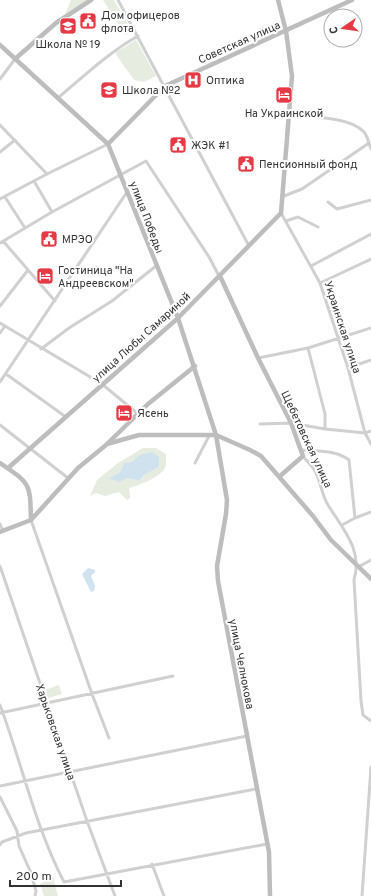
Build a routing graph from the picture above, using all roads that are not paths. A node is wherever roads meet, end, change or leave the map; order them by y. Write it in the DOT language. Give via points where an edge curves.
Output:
graph roads {
  1 [pos="91,0"];
  2 [pos="118,0"];
  3 [pos="278,0"];
  4 [pos="352,0"];
  5 [pos="286,31"];
  6 [pos="138,36"];
  7 [pos="0,45"];
  8 [pos="16,60"];
  9 [pos="0,79"];
  10 [pos="165,86"];
  11 [pos="58,98"];
  12 [pos="289,116"];
  13 [pos="0,125"];
  14 [pos="15,140"];
  15 [pos="369,142"];
  16 [pos="108,144"];
  17 [pos="371,150"];
  18 [pos="0,152"];
  19 [pos="47,174"];
  20 [pos="120,175"];
  21 [pos="34,181"];
  22 [pos="127,192"];
  23 [pos="284,196"];
  24 [pos="5,197"];
  25 [pos="0,199"];
  26 [pos="371,200"];
  27 [pos="328,202"];
  28 [pos="52,212"];
  29 [pos="281,213"];
  30 [pos="286,221"];
  31 [pos="318,227"];
  32 [pos="25,228"];
  33 [pos="371,234"];
  34 [pos="2,242"];
  35 [pos="249,246"];
  36 [pos="371,259"];
  37 [pos="156,266"];
  38 [pos="311,266"];
  39 [pos="28,270"];
  40 [pos="220,276"];
  41 [pos="320,283"];
  42 [pos="55,301"];
  43 [pos="0,306"];
  44 [pos="178,318"];
  45 [pos="0,323"];
  46 [pos="5,326"];
  47 [pos="371,328"];
  48 [pos="0,333"];
  49 [pos="29,340"];
  50 [pos="338,340"];
  51 [pos="308,348"];
  52 [pos="41,349"];
  53 [pos="258,358"];
  54 [pos="371,360"];
  55 [pos="194,366"];
  56 [pos="348,368"];
  57 [pos="6,374"];
  58 [pos="0,382"];
  59 [pos="102,384"];
  60 [pos="139,414"];
  61 [pos="66,417"];
  62 [pos="291,423"];
  63 [pos="260,424"];
  64 [pos="0,425"];
  65 [pos="325,429"];
  66 [pos="371,431"];
  67 [pos="365,433"];
  68 [pos="216,435"];
  69 [pos="209,436"];
  70 [pos="371,444"];
  71 [pos="106,445"];
  72 [pos="30,447"];
  73 [pos="301,450"];
  74 [pos="303,456"];
  75 [pos="0,463"];
  76 [pos="195,463"];
  77 [pos="8,468"];
  78 [pos="280,476"];
  79 [pos="68,478"];
  80 [pos="371,512"];
  81 [pos="355,518"];
  82 [pos="30,520"];
  83 [pos="0,524"];
  84 [pos="342,525"];
  85 [pos="1,531"];
  86 [pos="371,560"];
  87 [pos="0,566"];
  88 [pos="358,567"];
  89 [pos="371,579"];
  90 [pos="173,676"];
  91 [pos="92,694"];
  92 [pos="46,703"];
  93 [pos="0,705"];
  94 [pos="1,713"];
  95 [pos="371,721"];
  96 [pos="247,736"];
  97 [pos="109,738"];
  98 [pos="371,767"];
  99 [pos="70,772"];
  100 [pos="25,781"];
  101 [pos="0,786"];
  102 [pos="256,788"];
  103 [pos="0,797"];
  104 [pos="87,821"];
  105 [pos="42,830"];
  106 [pos="16,837"];
  107 [pos="267,844"];
  108 [pos="0,845"];
  109 [pos="152,864"];
  110 [pos="106,874"];
  111 [pos="35,896"];
  112 [pos="115,896"];
  113 [pos="164,896"];
  114 [pos="270,896"];
  115 [pos="362,896"];
  1 -- 8 [label="main road" via="56,23"];
  2 -- 6 [label="street"];
  3 -- 5 [label="main road"];
  4 -- 5 [label="main road, Советская улица"];
  5 -- 10 [label="main road, Советская улица"];
  5 -- 12 [label="main road" via="292,76"];
  6 -- 10 [label="street"];
  6 -- 11 [label="street" via="101,60"];
  7 -- 8 [label="main road, улица Победы"];
  8 -- 9 [label="street"];
  8 -- 11 [label="main road, улица Победы"];
  10 -- 16 [label="main road, Советская улица"];
  10 -- 35 [label="street"];
  11 -- 16 [label="main road, улица Победы"];
  12 -- 15 [label="street" via="329,118 358,127"];
  12 -- 23 [label="main road"];
  13 -- 14 [label="street"];
  14 -- 18 [label="street"];
  14 -- 19 [label="street"];
  15 -- 17 [label="street"];
  15 -- 23 [label="street" via="302,189"];
  16 -- 19 [label="street, Советская улица"];
  16 -- 20 [label="main road, улица Победы"];
  19 -- 21 [label="street, Советская улица"];
  20 -- 22 [label="main road, улица Победы"];
  20 -- 28 [label="street"];
  20 -- 40 [label="street, Щебетовская улица" via="146,161"];
  21 -- 24 [label="street, Советская улица"];
  21 -- 28 [label="street"];
  22 -- 37 [label="main road, улица Победы"];
  22 -- 42 [label="street"];
  23 -- 29 [label="main road"];
  24 -- 25 [label="street, Советская улица"];
  24 -- 32 [label="street"];
  26 -- 27 [label="street" via="338,209"];
  28 -- 32 [label="street"];
  29 -- 30 [label="street, Украинская улица"];
  29 -- 35 [label="main road, улица Любы Самариной"];
  30 -- 31 [label="street" via="298,217"];
  30 -- 38 [label="street, Украинская улица"];
  32 -- 34 [label="street"];
  33 -- 38 [label="street"];
  34 -- 39 [label="street"];
  35 -- 40 [label="main road, улица Любы Самариной"];
  36 -- 41 [label="street"];
  37 -- 44 [label="main road, улица Победы"];
  37 -- 52 [label="street" via="112,301"];
  38 -- 41 [label="street, Украинская улица"];
  39 -- 42 [label="street"];
  39 -- 43 [label="street"];
  40 -- 44 [label="main road, улица Любы Самариной"];
  40 -- 53 [label="main road, Щебетовская улица"];
  41 -- 50 [label="street, Украинская улица"];
  42 -- 49 [label="street"];
  44 -- 55 [label="main road, улица Победы"];
  44 -- 59 [label="main road, улица Любы Самариной"];
  45 -- 46 [label="street"];
  46 -- 48 [label="street"];
  46 -- 49 [label="street"];
  47 -- 50 [label="street"];
  49 -- 52 [label="street"];
  49 -- 57 [label="street"];
  50 -- 51 [label="street"];
  50 -- 56 [label="street, Украинская улица"];
  51 -- 53 [label="street"];
  51 -- 65 [label="street" via="325,414"];
  52 -- 59 [label="street"];
  53 -- 62 [label="main road, Щебетовская улица"];
  54 -- 56 [label="street"];
  55 -- 60 [label="main road"];
  55 -- 68 [label="main road, улица Победы"];
  56 -- 67 [label="street, Украинская улица"];
  57 -- 58 [label="street"];
  57 -- 61 [label="street"];
  59 -- 60 [label="street"];
  59 -- 61 [label="main road, улица Любы Самариной"];
  60 -- 71 [label="main road"];
  61 -- 72 [label="main road, улица Любы Самариной"];
  62 -- 63 [label="street"];
  62 -- 65 [label="street"];
  62 -- 73 [label="main road, Щебетовская улица"];
  64 -- 72 [label="street"];
  65 -- 67 [label="street"];
  66 -- 67 [label="street"];
  67 -- 70 [label="street, Украинская улица"];
  68 -- 69 [label="main road"];
  68 -- 78 [label="main road" via="261,456"];
  68 -- 96 [label="main road, улица Челнокова" via="227,500 217,566 218,581"];
  69 -- 71 [label="main road" via="139,435"];
  69 -- 76 [label="street"];
  71 -- 79 [label="main road"];
  72 -- 77 [label="main road, улица Любы Самариной"];
  72 -- 79 [label="street"];
  73 -- 74 [label="main road, Щебетовская улица"];
  73 -- 81 [label="street" via="322,451 343,456 348,460"];
  74 -- 78 [label="main road"];
  74 -- 84 [label="street, Щебетовская улица" via="316,473 327,505"];
  75 -- 77 [label="main road"];
  77 -- 82 [label="main road" via="27,483 30,493"];
  78 -- 88 [label="main road" via="331,540"];
  79 -- 82 [label="main road"];
  80 -- 81 [label="street"];
  81 -- 84 [label="street"];
  82 -- 85 [label="main road"];
  82 -- 91 [label="street"];
  83 -- 85 [label="street"];
  84 -- 88 [label="street, Щебетовская улица" via="355,551"];
  86 -- 88 [label="street"];
  87 -- 92 [label="street, Харьковская улица"];
  88 -- 89 [label="main road"];
  88 -- 95 [label="street, Щебетовская улица" via="354,580 361,700 363,715"];
  90 -- 91 [label="street" via="105,689"];
  91 -- 92 [label="street"];
  91 -- 97 [label="street"];
  92 -- 94 [label="street"];
  92 -- 99 [label="street, Харьковская улица"];
  93 -- 94 [label="street"];
  94 -- 100 [label="street"];
  96 -- 99 [label="street"];
  96 -- 102 [label="main road, улица Челнокова"];
  98 -- 115 [label="street"];
  99 -- 100 [label="street"];
  99 -- 104 [label="street, Харьковская улица"];
  100 -- 101 [label="street"];
  100 -- 105 [label="street"];
  102 -- 104 [label="street"];
  102 -- 107 [label="main road, улица Челнокова"];
  103 -- 106 [label="street" via="17,831"];
  104 -- 105 [label="street"];
  104 -- 110 [label="street, Харьковская улица"];
  105 -- 106 [label="street"];
  105 -- 110 [label="street" via="64,882"];
  106 -- 108 [label="street"];
  106 -- 111 [label="street" via="31,873"];
  107 -- 109 [label="street"];
  107 -- 114 [label="main road, улица Челнокова"];
  109 -- 110 [label="street"];
  109 -- 113 [label="street"];
  110 -- 112 [label="street, Харьковская улица"];
}
